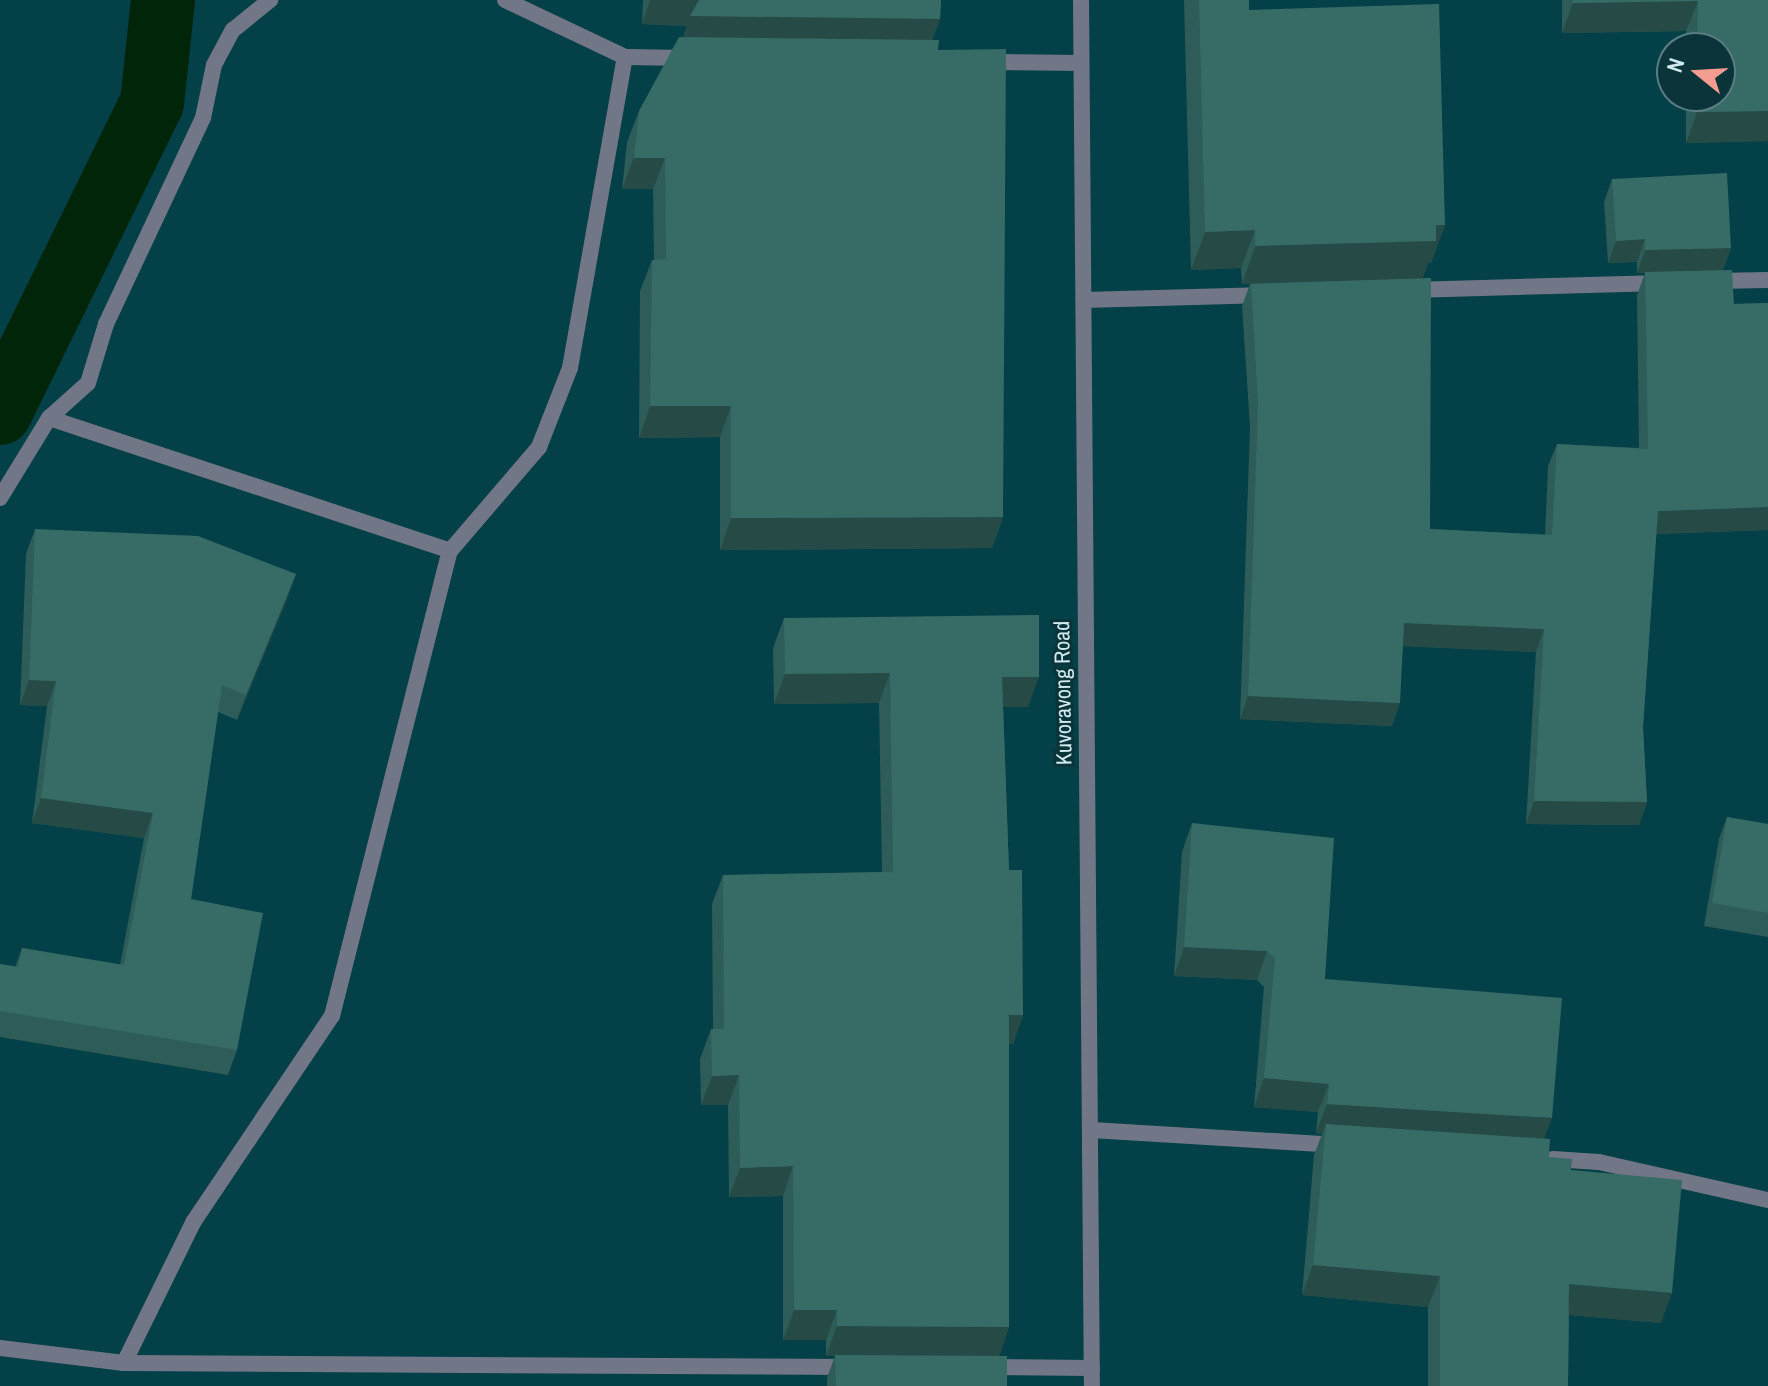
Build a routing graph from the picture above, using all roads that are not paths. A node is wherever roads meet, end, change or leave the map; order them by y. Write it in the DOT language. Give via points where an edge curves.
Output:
graph roads {
  1 [pos="270,0"];
  2 [pos="505,0"];
  3 [pos="1081,0"];
  4 [pos="625,57"];
  5 [pos="703,58"];
  6 [pos="971,62"];
  7 [pos="1081,63"];
  8 [pos="1768,280"];
  9 [pos="1386,291"];
  10 [pos="1291,294"];
  11 [pos="1084,300"];
  12 [pos="49,418"];
  13 [pos="0,498"];
  14 [pos="450,551"];
  15 [pos="1092,1130"];
  16 [pos="1362,1147"];
  17 [pos="1536,1158"];
  18 [pos="1768,1200"];
  19 [pos="0,1348"];
  20 [pos="124,1363"];
  21 [pos="870,1367"];
  22 [pos="965,1367"];
  23 [pos="1092,1368"];
  24 [pos="1092,1386"];
  1 -- 12 [label="street" via="233,30 220,53 203,118 106,324 88,383"];
  2 -- 4 [label="street"];
  3 -- 7 [label="street, Kuvoravong Road"];
  4 -- 5 [label="street"];
  4 -- 14 [label="street" via="570,368 539,447"];
  6 -- 7 [label="street"];
  7 -- 11 [label="street, Kuvoravong Road"];
  8 -- 9 [label="street"];
  10 -- 11 [label="street"];
  11 -- 15 [label="street, Kuvoravong Road"];
  12 -- 13 [label="street"];
  12 -- 14 [label="street"];
  14 -- 20 [label="street" via="332,1016 194,1221"];
  15 -- 16 [label="street"];
  15 -- 23 [label="street, Kuvoravong Road"];
  17 -- 18 [label="street" via="1599,1162"];
  19 -- 20 [label="street"];
  20 -- 21 [label="street"];
  22 -- 23 [label="street"];
  23 -- 24 [label="street, Kuvoravong Road"];
}
